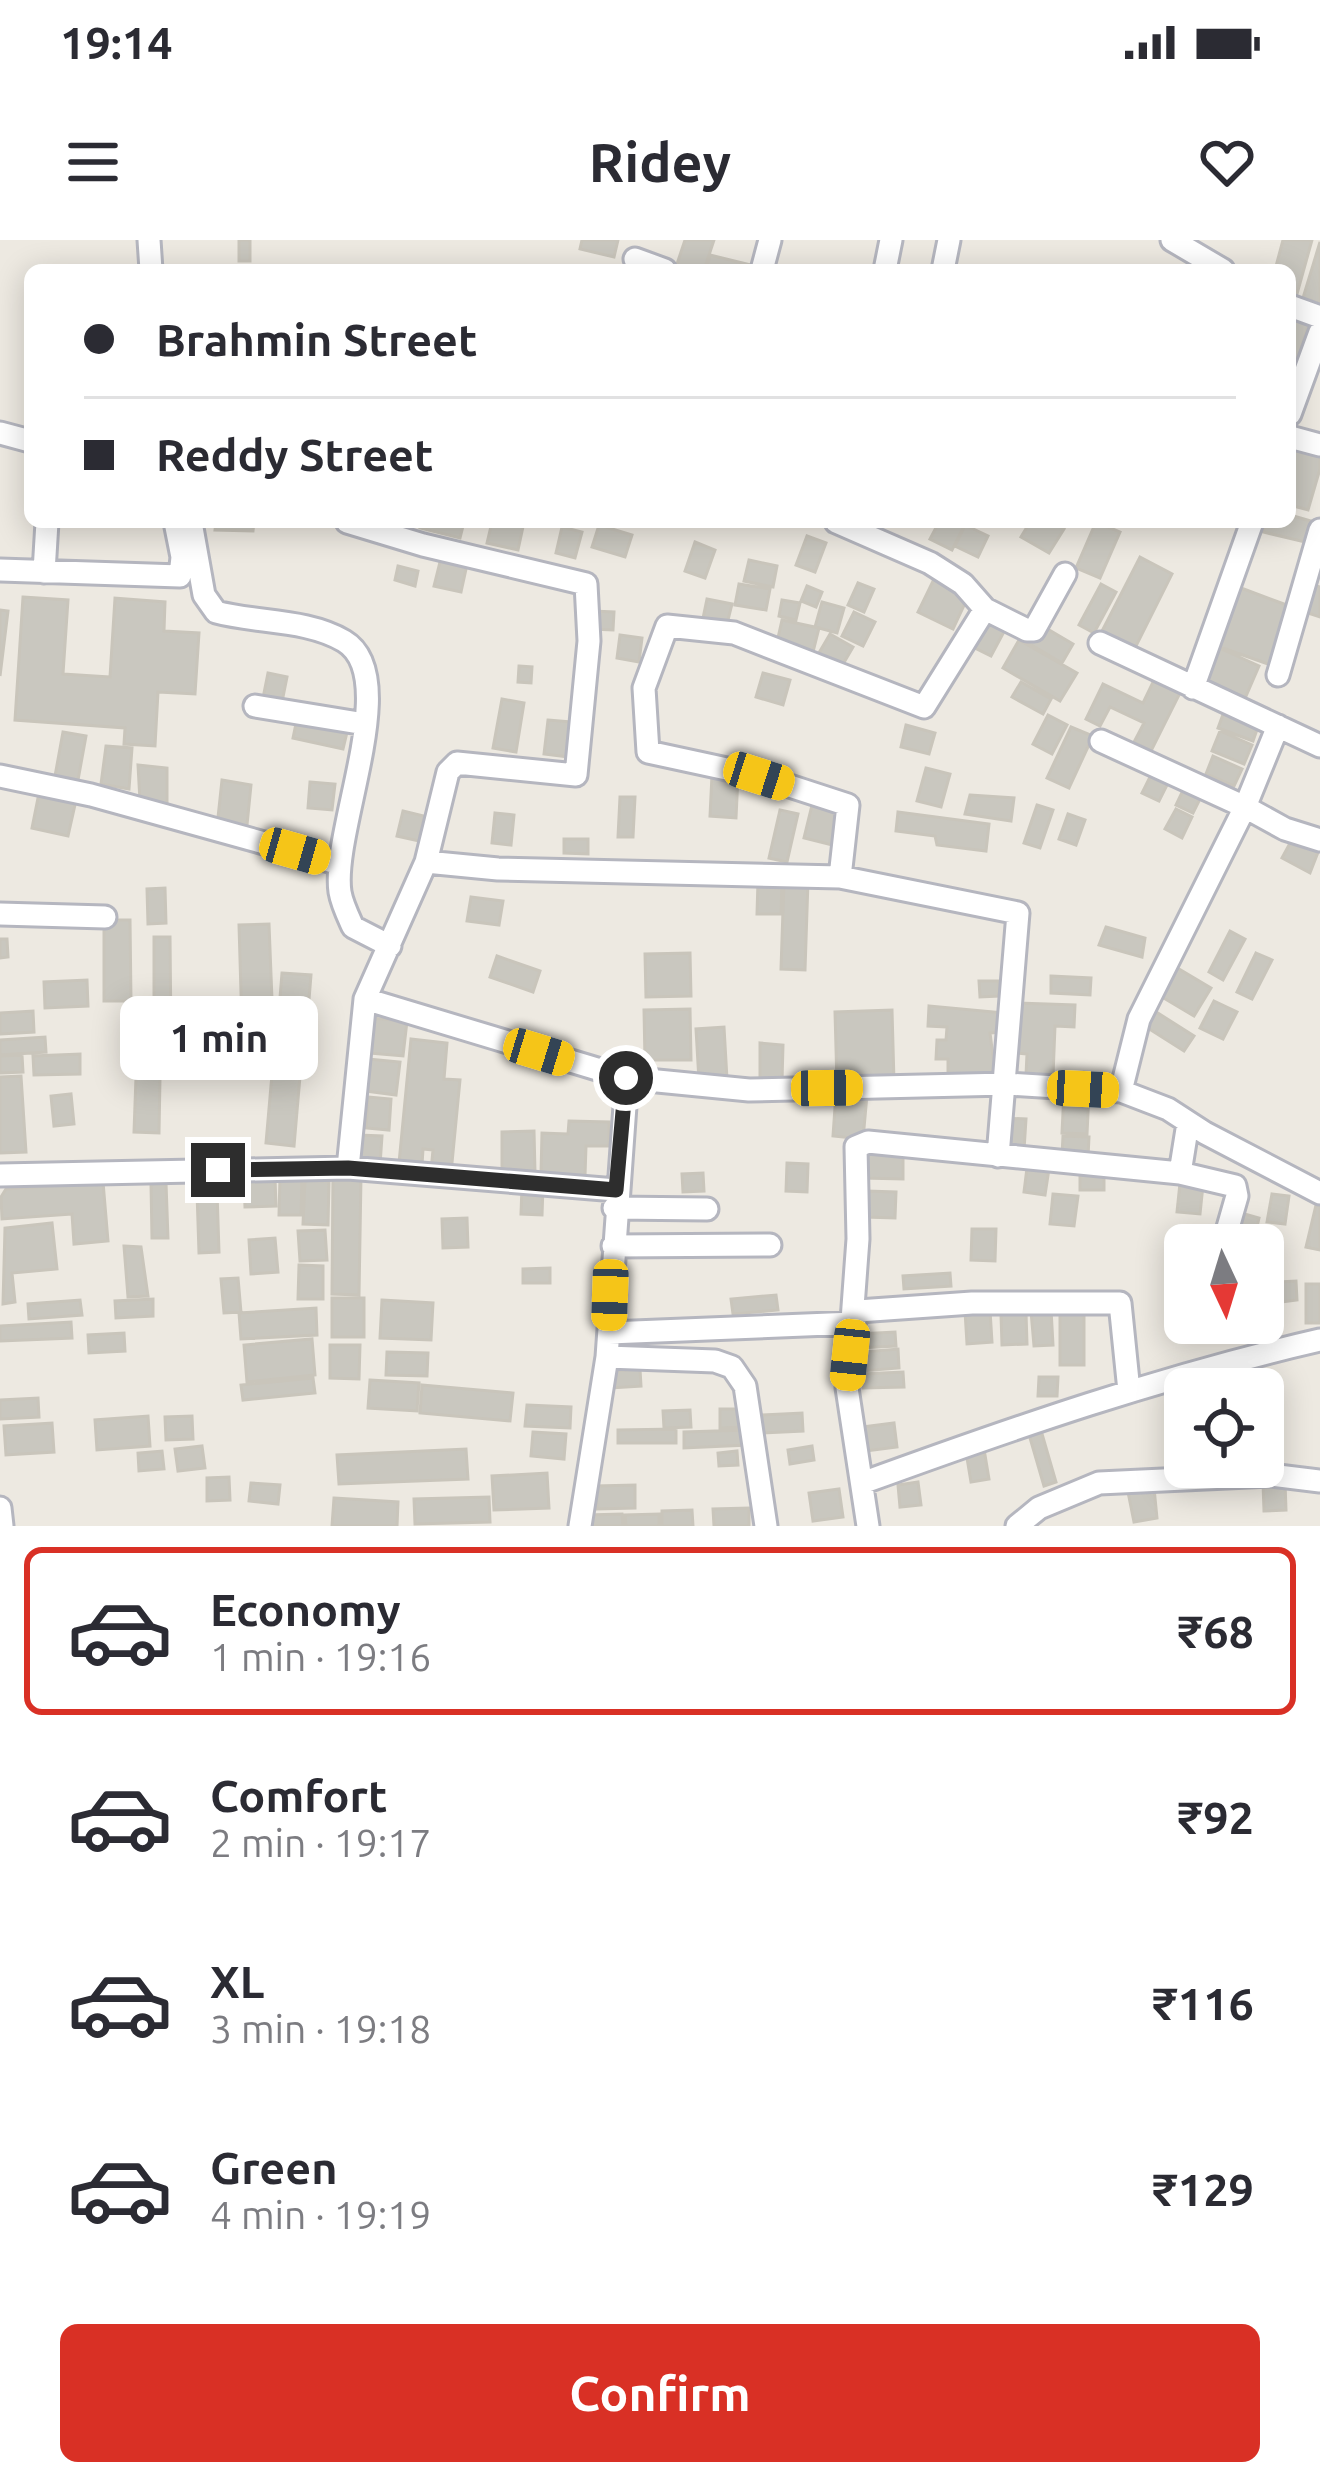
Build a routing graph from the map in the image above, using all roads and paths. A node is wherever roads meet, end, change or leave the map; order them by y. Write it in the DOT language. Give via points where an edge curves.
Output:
graph roads {
  1 [pos="1172,240"];
  2 [pos="635,259"];
  3 [pos="649,264"];
  4 [pos="1213,264"];
  5 [pos="1320,332"];
  6 [pos="1296,398"];
  7 [pos="47,528"];
  8 [pos="177,528"];
  9 [pos="192,528"];
  10 [pos="366,528"];
  11 [pos="1250,528"];
  12 [pos="1320,530"];
  13 [pos="890,532"];
  14 [pos="0,570"];
  15 [pos="44,572"];
  16 [pos="1065,574"];
  17 [pos="985,609"];
  18 [pos="1100,643"];
  19 [pos="1278,675"];
  20 [pos="1193,688"];
  21 [pos="255,706"];
  22 [pos="365,724"];
  23 [pos="1278,726"];
  24 [pos="1101,741"];
  25 [pos="1320,746"];
  26 [pos="0,776"];
  27 [pos="1245,807"];
  28 [pos="1320,840"];
  29 [pos="427,862"];
  30 [pos="340,864"];
  31 [pos="840,877"];
  32 [pos="0,914"];
  33 [pos="105,917"];
  34 [pos="390,946"];
  35 [pos="365,999"];
  36 [pos="626,1078"];
  37 [pos="1006,1084"];
  38 [pos="1121,1091"];
  39 [pos="1188,1123"];
  40 [pos="998,1156"];
  41 [pos="348,1168"];
  42 [pos="0,1174"];
  43 [pos="1180,1174"];
  44 [pos="1320,1193"];
  45 [pos="615,1199"];
  46 [pos="706,1209"];
  47 [pos="1229,1224"];
  48 [pos="770,1245"];
  49 [pos="613,1246"];
  50 [pos="854,1323"];
  51 [pos="609,1333"];
  52 [pos="1320,1340"];
  53 [pos="607,1357"];
  54 [pos="1130,1391"];
  55 [pos="1320,1480"];
  56 [pos="862,1483"];
  57 [pos="0,1508"];
  58 [pos="2,1526"];
  59 [pos="580,1526"];
  60 [pos="766,1526"];
  61 [pos="868,1526"];
  62 [pos="1018,1526"];
  1 -- 4 [label="street"];
  2 -- 3 [label="street"];
  5 -- 6 [label="street"];
  7 -- 15 [label="street"];
  8 -- 15 [label="street" via="180,576"];
  9 -- 22 [label="street" via="204,595 216,612 305,628 342,639 359,654 369,692"];
  10 -- 29 [label="street" via="586,584 576,775 458,763 448,772"];
  11 -- 20 [label="street"];
  12 -- 19 [label="street"];
  13 -- 17 [label="street"];
  14 -- 15 [label="street"];
  16 -- 17 [label="street" via="1034,630"];
  17 -- 31 [label="street" via="924,707 734,634 667,626 644,688 648,752 848,805"];
  18 -- 20 [label="street"];
  20 -- 23 [label="street"];
  21 -- 22 [label="street"];
  22 -- 30 [label="street"];
  23 -- 25 [label="street"];
  23 -- 27 [label="street"];
  24 -- 27 [label="street"];
  26 -- 30 [label="street"];
  27 -- 28 [label="street"];
  27 -- 38 [label="street" via="1139,1019"];
  29 -- 31 [label="street"];
  29 -- 34 [label="street"];
  30 -- 34 [label="street" via="353,927"];
  31 -- 37 [label="street" via="1018,913"];
  32 -- 33 [label="street"];
  34 -- 35 [label="street"];
  35 -- 36 [label="street"];
  35 -- 41 [label="street"];
  36 -- 37 [label="street" via="749,1090"];
  36 -- 45 [label="street"];
  37 -- 38 [label="street"];
  37 -- 40 [label="street"];
  38 -- 39 [label="street"];
  39 -- 43 [label="street"];
  39 -- 44 [label="street"];
  40 -- 43 [label="street"];
  40 -- 50 [label="street" via="856,1147"];
  41 -- 42 [label="street"];
  41 -- 45 [label="street"];
  43 -- 47 [label="street" via="1235,1186"];
  45 -- 46 [label="street"];
  45 -- 49 [label="street"];
  48 -- 49 [label="street"];
  49 -- 51 [label="street"];
  50 -- 51 [label="street"];
  50 -- 54 [label="street" via="858,1310 1120,1303"];
  50 -- 56 [label="street" via="847,1388"];
  51 -- 53 [label="street"];
  52 -- 54 [label="street"];
  53 -- 59 [label="street"];
  53 -- 60 [label="street" via="732,1367 745,1386"];
  54 -- 56 [label="street"];
  55 -- 62 [label="street" via="1099,1483 1039,1508"];
  56 -- 61 [label="street"];
  57 -- 58 [label="street"];
}
